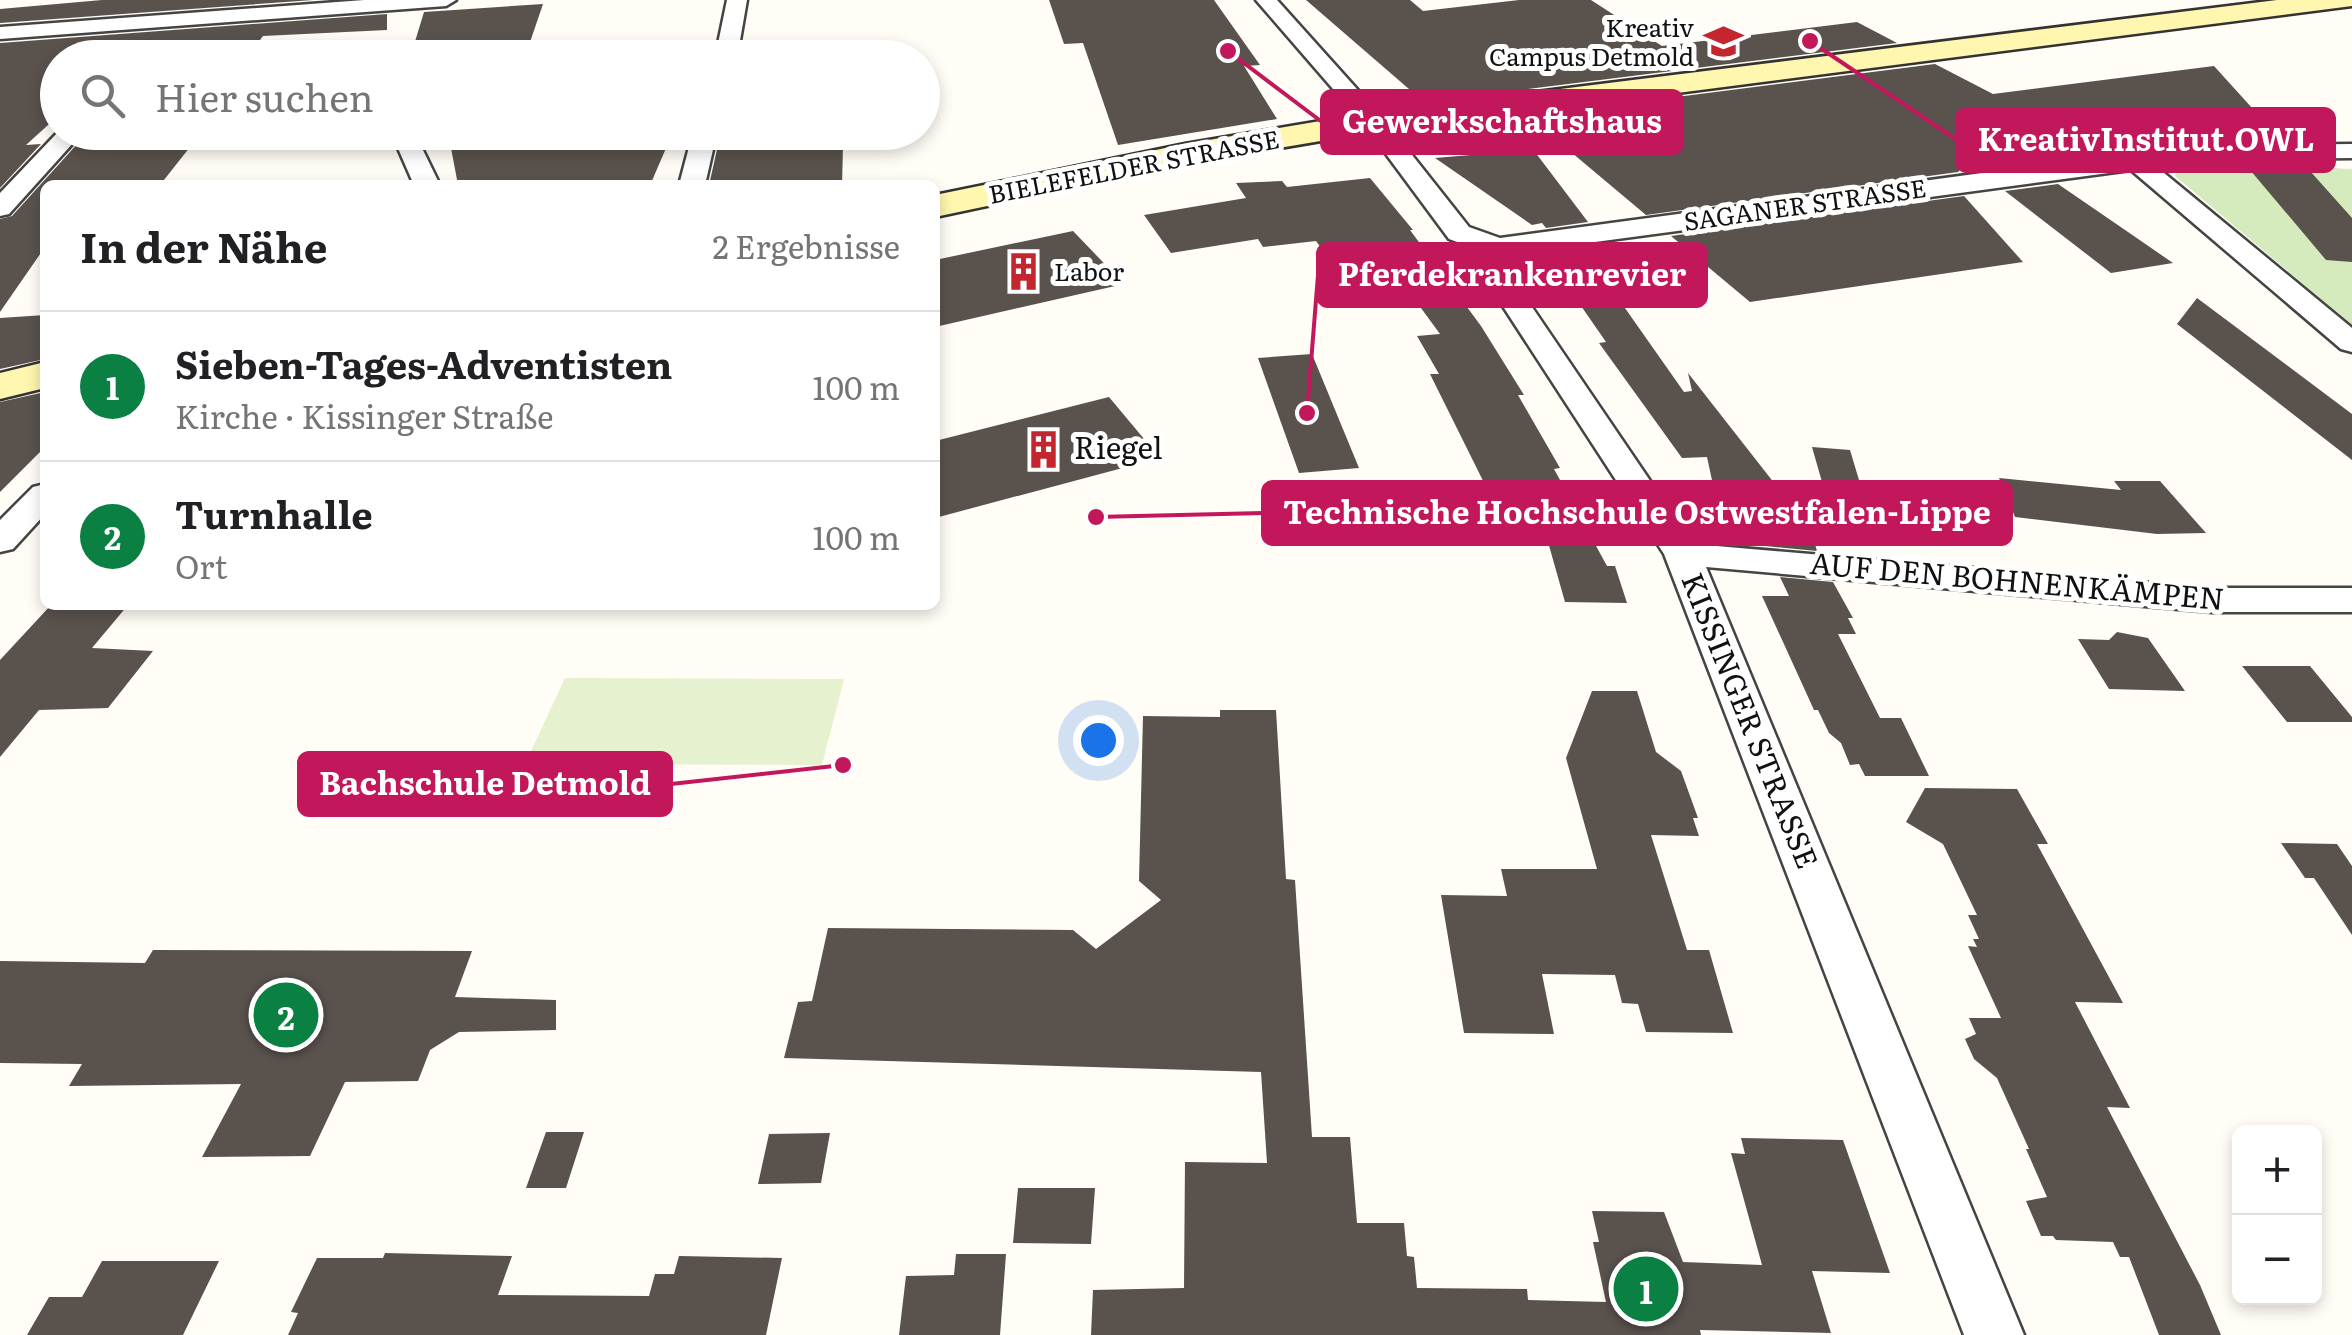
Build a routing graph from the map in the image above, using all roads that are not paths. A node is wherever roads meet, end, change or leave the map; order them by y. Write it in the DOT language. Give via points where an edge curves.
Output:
graph roads {
  1 [pos="446,0"];
  2 [pos="737,0"];
  3 [pos="1266,0"];
  4 [pos="2344,0"];
  5 [pos="244,8"];
  6 [pos="176,20"];
  7 [pos="0,34"];
  8 [pos="158,40"];
  9 [pos="729,40"];
  10 [pos="1374,122"];
  11 [pos="54,150"];
  12 [pos="411,150"];
  13 [pos="701,150"];
  14 [pos="2352,151"];
  15 [pos="2138,164"];
  16 [pos="424,180"];
  17 [pos="693,180"];
  18 [pos="940,205"];
  19 [pos="0,208"];
  20 [pos="1498,248"];
  21 [pos="2352,343"];
  22 [pos="40,376"];
  23 [pos="0,386"];
  24 [pos="40,499"];
  25 [pos="0,541"];
  26 [pos="1682,554"];
  27 [pos="2352,600"];
  28 [pos="1994,1335"];
  1 -- 5 [label="street"];
  2 -- 9 [label="street"];
  3 -- 10 [label="street"];
  4 -- 10 [label="main road, BIELEFELDER STRASSE"];
  5 -- 6 [label="street"];
  6 -- 7 [label="street"];
  6 -- 8 [label="street"];
  10 -- 18 [label="main road, BIELEFELDER STRASSE"];
  10 -- 20 [label="street" via="1459,234"];
  11 -- 19 [label="street"];
  12 -- 16 [label="street"];
  13 -- 17 [label="street"];
  14 -- 15 [label="street, SAGANER STRASSE"];
  15 -- 20 [label="street, SAGANER STRASSE"];
  15 -- 21 [label="street"];
  20 -- 26 [label="street, KISSINGER STRASSE" via="1505,288"];
  22 -- 23 [label="main road"];
  24 -- 25 [label="street"];
  26 -- 27 [label="street, AUF DEN BOHNENKÄMPEN" via="2212,600"];
  26 -- 28 [label="street, KISSINGER STRASSE"];
}
